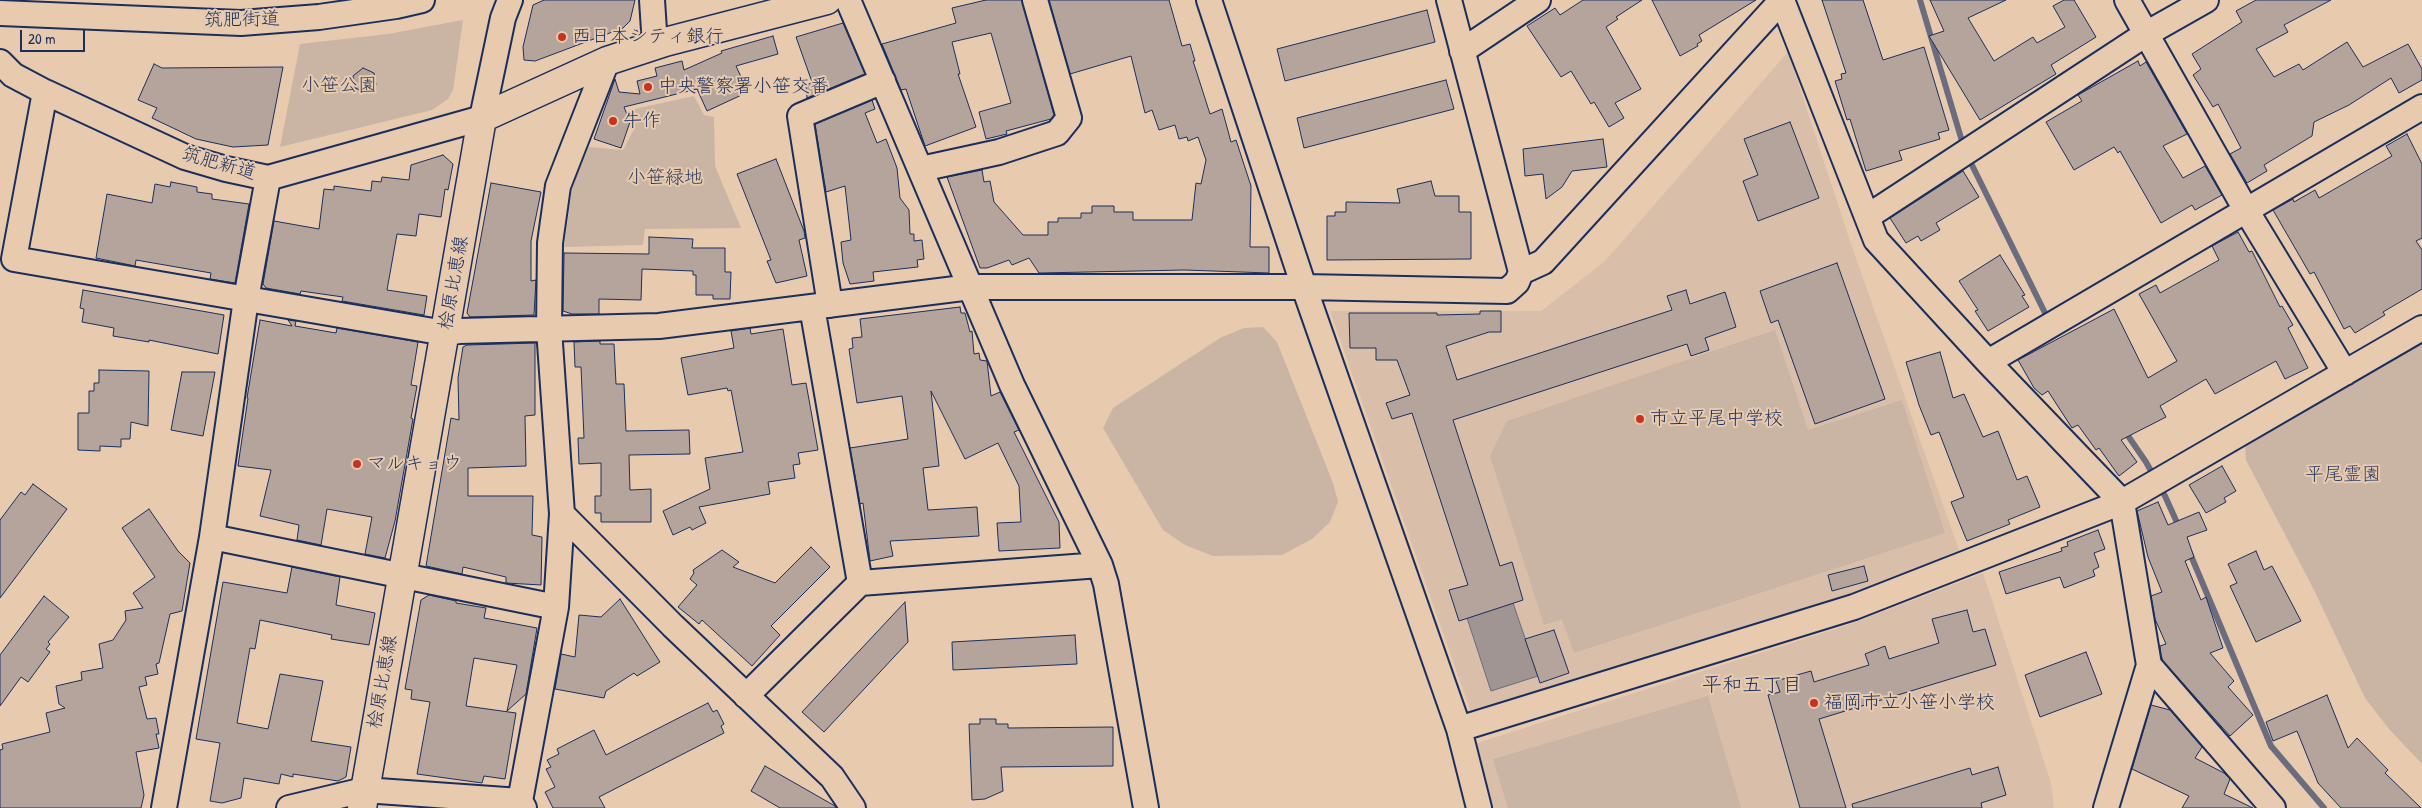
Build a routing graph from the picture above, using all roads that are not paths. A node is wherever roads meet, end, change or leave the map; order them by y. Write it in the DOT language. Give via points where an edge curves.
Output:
graph roads {
  1 [pos="422,0"];
  2 [pos="510,0"];
  3 [pos="652,0"];
  4 [pos="827,0"];
  5 [pos="848,0"];
  6 [pos="1035,0"];
  7 [pos="1209,0"];
  8 [pos="1448,0"];
  9 [pos="1538,0"];
  10 [pos="1782,0"];
  11 [pos="2127,0"];
  12 [pos="2206,0"];
  13 [pos="0,13"];
  14 [pos="2146,34"];
  15 [pos="656,46"];
  16 [pos="1462,51"];
  17 [pos="0,62"];
  18 [pos="607,62"];
  19 [pos="883,82"];
  20 [pos="45,92"];
  21 [pos="2422,108"];
  22 [pos="482,118"];
  23 [pos="921,169"];
  24 [pos="268,178"];
  25 [pos="2246,210"];
  26 [pos="1867,217"];
  27 [pos="7,264"];
  28 [pos="1521,272"];
  29 [pos="971,287"];
  30 [pos="1304,287"];
  31 [pos="246,299"];
  32 [pos="821,306"];
  33 [pos="2422,328"];
  34 [pos="549,329"];
  35 [pos="445,333"];
  36 [pos="1988,362"];
  37 [pos="2345,373"];
  38 [pos="2122,502"];
  39 [pos="562,514"];
  40 [pos="212,537"];
  41 [pos="1100,565"];
  42 [pos="402,575"];
  43 [pos="860,583"];
  44 [pos="556,607"];
  45 [pos="2149,665"];
  46 [pos="746,696"];
  47 [pos="1459,729"];
  48 [pos="363,799"];
  49 [pos="522,805"];
  50 [pos="164,808"];
  51 [pos="289,808"];
  52 [pos="853,808"];
  53 [pos="1147,808"];
  54 [pos="1479,808"];
  55 [pos="2106,808"];
  56 [pos="2273,808"];
  1 -- 13 [label="street, 筑肥街道" via="319,17 242,23"];
  2 -- 22 [label="street" via="503,18"];
  3 -- 15 [label="street"];
  4 -- 15 [label="main road"];
  5 -- 19 [label="street"];
  6 -- 23 [label="street" via="1069,118 1057,133 999,152"];
  7 -- 30 [label="street"];
  8 -- 16 [label="street"];
  9 -- 16 [label="street"];
  10 -- 26 [label="street"];
  10 -- 28 [label="street" via="1543,262"];
  11 -- 14 [label="street"];
  12 -- 14 [label="street"];
  14 -- 25 [label="street"];
  14 -- 26 [label="street"];
  15 -- 18 [label="main road"];
  16 -- 28 [label="street"];
  17 -- 20 [label="street, 筑肥新道" via="13,75"];
  18 -- 22 [label="main road"];
  18 -- 34 [label="street" via="558,186 550,243"];
  19 -- 23 [label="street"];
  19 -- 32 [label="street" via="800,116"];
  20 -- 24 [label="street, 筑肥新道" via="185,157"];
  20 -- 27 [label="street"];
  21 -- 25 [label="street"];
  22 -- 24 [label="street, 筑肥新道"];
  22 -- 35 [label="main road, 桧原比恵線"];
  23 -- 29 [label="street"];
  24 -- 31 [label="street"];
  25 -- 36 [label="street"];
  25 -- 37 [label="street"];
  26 -- 36 [label="street" via="1876,240"];
  27 -- 31 [label="street"];
  28 -- 30 [label="street" via="1517,282 1507,291"];
  29 -- 30 [label="street"];
  29 -- 32 [label="street"];
  29 -- 41 [label="street" via="1012,385"];
  30 -- 47 [label="street"];
  31 -- 35 [label="street"];
  31 -- 40 [label="street"];
  32 -- 34 [label="street" via="659,326"];
  32 -- 43 [label="street"];
  33 -- 37 [label="street"];
  34 -- 35 [label="street"];
  34 -- 39 [label="street"];
  35 -- 42 [label="main road, 桧原比恵線"];
  36 -- 38 [label="street"];
  37 -- 38 [label="street"];
  38 -- 45 [label="street"];
  38 -- 47 [label="street" via="1854,607"];
  39 -- 44 [label="street"];
  39 -- 46 [label="street"];
  40 -- 42 [label="street"];
  40 -- 50 [label="street"];
  41 -- 43 [label="street"];
  41 -- 53 [label="street"];
  42 -- 44 [label="street"];
  42 -- 48 [label="main road, 桧原比恵線"];
  43 -- 46 [label="street"];
  44 -- 49 [label="street"];
  45 -- 55 [label="street"];
  45 -- 56 [label="street"];
  46 -- 52 [label="street" via="832,777"];
  47 -- 54 [label="street"];
  48 -- 49 [label="street"];
  48 -- 51 [label="street"];
}
